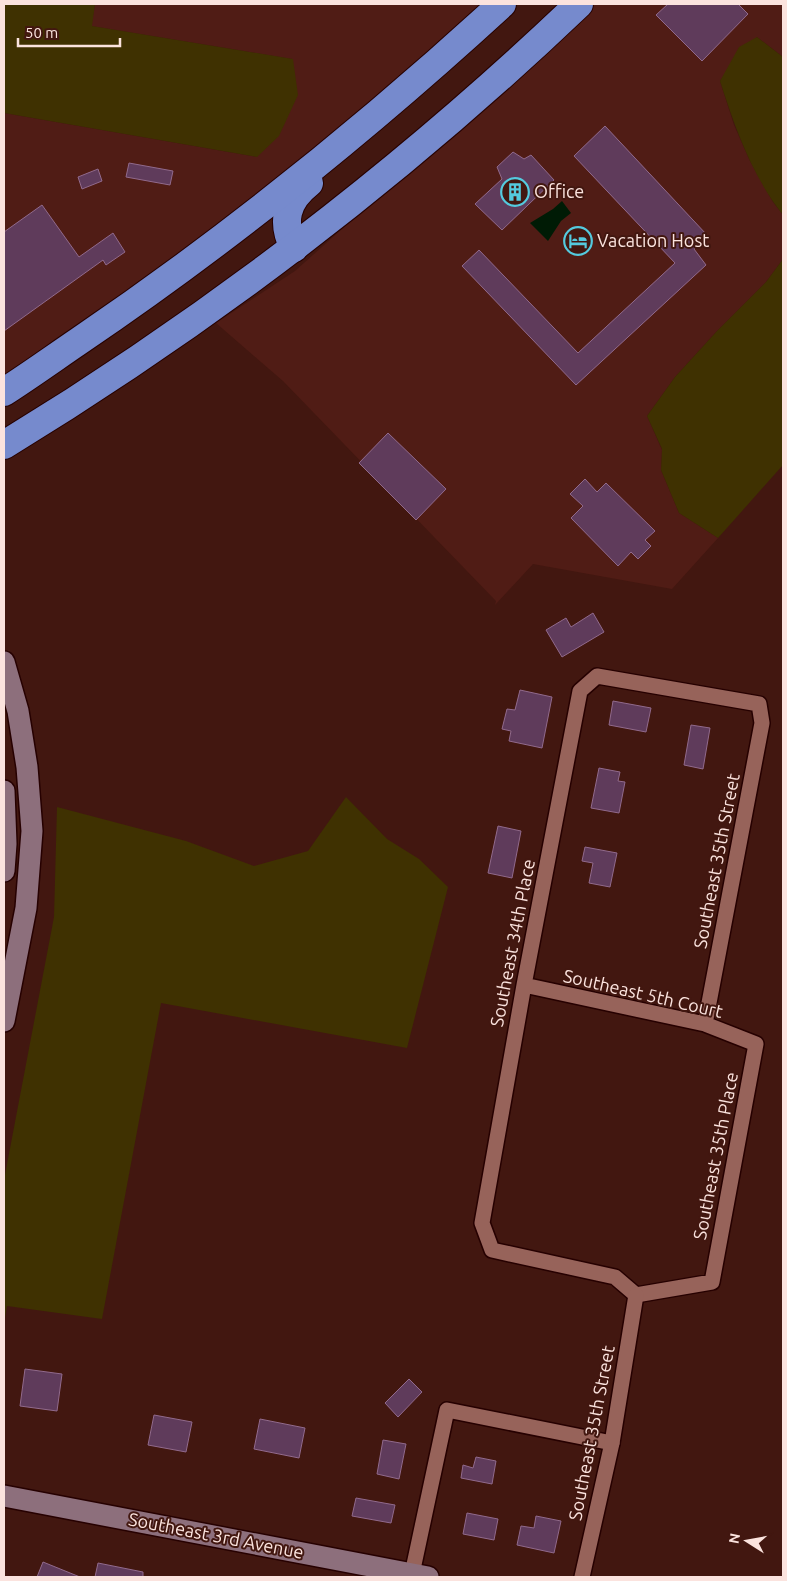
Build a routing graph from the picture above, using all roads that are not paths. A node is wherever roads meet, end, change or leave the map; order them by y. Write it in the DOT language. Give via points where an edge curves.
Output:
graph roads {
  1 [pos="502,4"];
  2 [pos="579,4"];
  3 [pos="367,123"];
  4 [pos="294,248"];
  5 [pos="4,392"];
  6 [pos="4,445"];
  7 [pos="4,662"];
  8 [pos="597,676"];
  9 [pos="4,791"];
  10 [pos="4,871"];
  11 [pos="524,985"];
  12 [pos="4,1021"];
  13 [pos="705,1024"];
  14 [pos="753,1043"];
  15 [pos="636,1295"];
  16 [pos="612,1443"];
  17 [pos="4,1496"];
  18 [pos="420,1576"];
  19 [pos="582,1577"];
  1 -- 3 [label="highway"];
  2 -- 4 [label="highway" via="433,136"];
  3 -- 4 [label="highway" via="342,156 305,186 290,205 286,220"];
  3 -- 5 [label="highway" via="180,271"];
  4 -- 6 [label="highway" via="150,351"];
  7 -- 12 [label="main road" via="18,711 27,766 32,831 26,908"];
  8 -- 11 [label="street, Southeast 34th Place" via="580,691"];
  8 -- 13 [label="street, Southeast 35th Street" via="759,704 762,723"];
  9 -- 10 [label="main road"];
  11 -- 13 [label="street, Southeast 5th Court"];
  11 -- 15 [label="street, Southeast 34th Place" via="482,1223 492,1250 615,1277"];
  13 -- 14 [label="street, Southeast 5th Court"];
  14 -- 15 [label="street, Southeast 35th Place" via="756,1044 712,1282"];
  15 -- 16 [label="street, Southeast 35th Street"];
  16 -- 18 [label="street" via="447,1410"];
  16 -- 19 [label="street, Southeast 35th Street"];
  17 -- 18 [label="main road, Southeast 3rd Avenue"];
}
